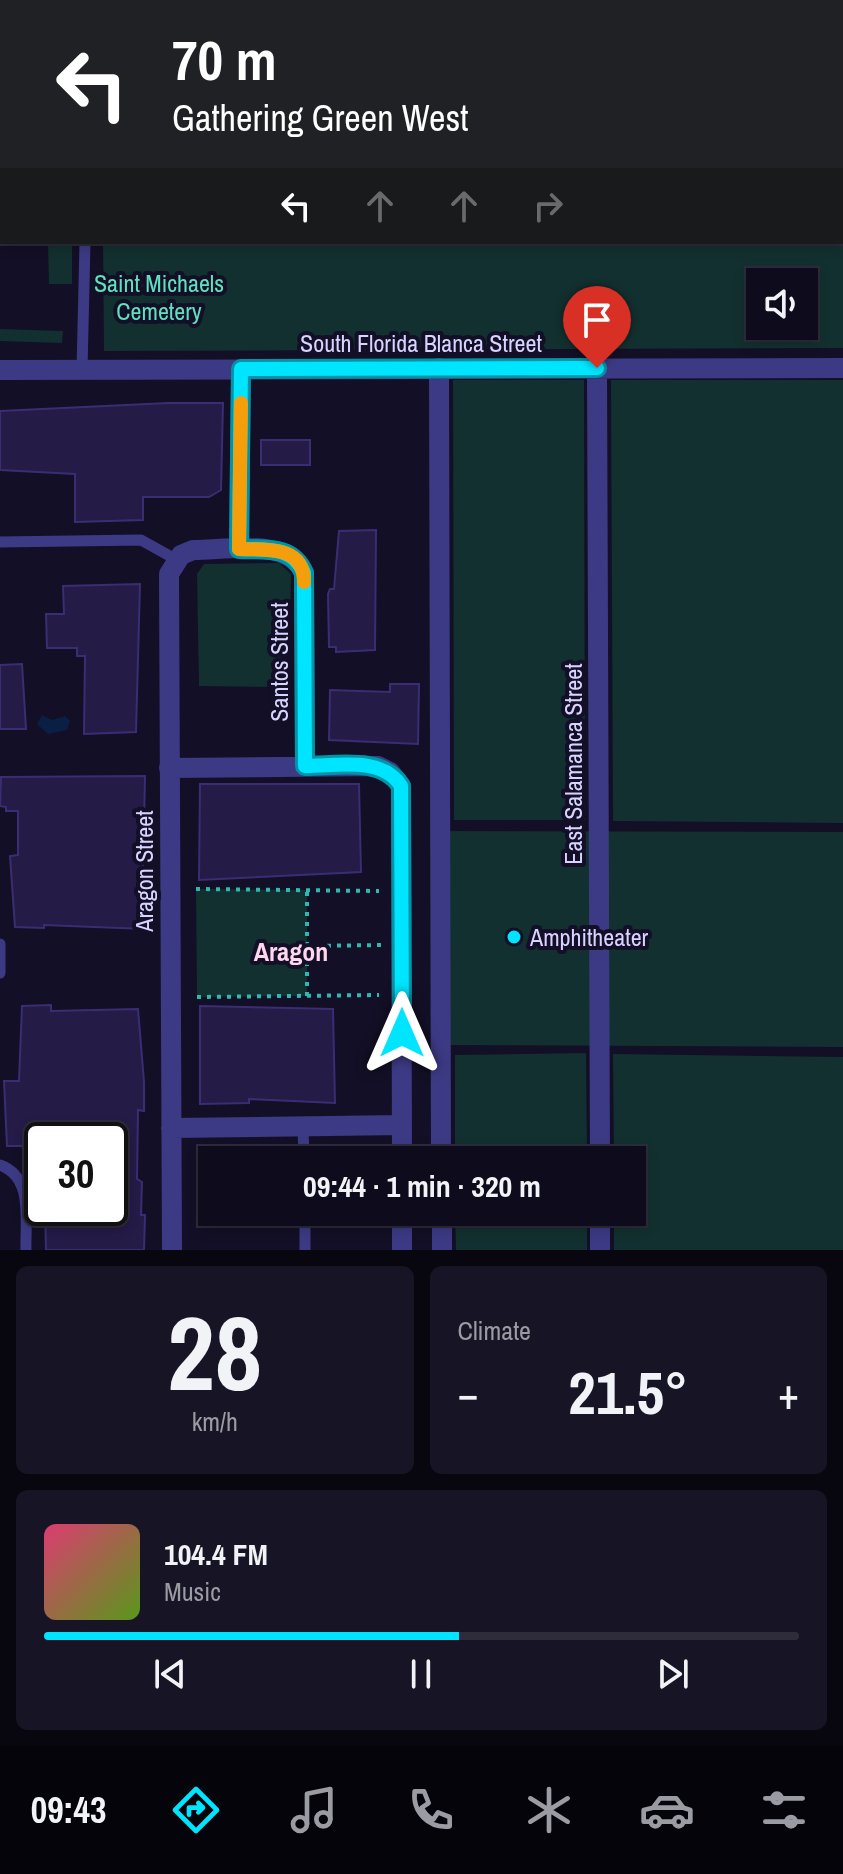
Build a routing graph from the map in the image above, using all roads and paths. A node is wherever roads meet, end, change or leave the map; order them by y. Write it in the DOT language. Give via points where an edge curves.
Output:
graph roads {
  1 [pos="85,244"];
  2 [pos="439,368"];
  3 [pos="597,368"];
  4 [pos="843,368"];
  5 [pos="241,369"];
  6 [pos="0,370"];
  7 [pos="82,370"];
  8 [pos="0,542"];
  9 [pos="239,549"];
  10 [pos="177,560"];
  11 [pos="305,766"];
  12 [pos="169,768"];
  13 [pos="196,889"];
  14 [pos="307,890"];
  15 [pos="389,891"];
  16 [pos="0,944"];
  17 [pos="389,945"];
  18 [pos="307,946"];
  19 [pos="0,973"];
  20 [pos="390,995"];
  21 [pos="307,996"];
  22 [pos="197,997"];
  23 [pos="402,1125"];
  24 [pos="303,1126"];
  25 [pos="171,1128"];
  26 [pos="304,1146"];
  27 [pos="402,1146"];
  28 [pos="441,1146"];
  29 [pos="600,1146"];
  30 [pos="0,1165"];
  31 [pos="305,1226"];
  32 [pos="402,1226"];
  33 [pos="442,1226"];
  34 [pos="600,1226"];
  35 [pos="26,1250"];
  36 [pos="172,1250"];
  37 [pos="305,1250"];
  38 [pos="402,1250"];
  39 [pos="442,1250"];
  40 [pos="600,1250"];
  1 -- 7 [label="lane"];
  2 -- 3 [label="street, South Florida Blanca Street"];
  2 -- 5 [label="street, South Florida Blanca Street"];
  2 -- 28 [label="street"];
  3 -- 4 [label="street, South Florida Blanca Street"];
  3 -- 29 [label="street, East Salamanca Street"];
  5 -- 7 [label="street, South Florida Blanca Street"];
  5 -- 9 [label="street"];
  6 -- 7 [label="street, South Florida Blanca Street"];
  8 -- 10 [label="lane" via="141,540"];
  9 -- 10 [label="street" via="193,550"];
  9 -- 11 [label="street, Santos Street" via="284,551 294,556 304,573"];
  10 -- 12 [label="street, Aragon Street" via="169,574"];
  11 -- 12 [label="street"];
  11 -- 23 [label="street" via="378,766 401,786"];
  12 -- 25 [label="street, Aragon Street"];
  13 -- 14 [label="path"];
  14 -- 15 [label="path"];
  14 -- 18 [label="path"];
  16 -- 19 [label="lane"];
  17 -- 18 [label="path"];
  18 -- 21 [label="path"];
  20 -- 21 [label="path"];
  21 -- 22 [label="path"];
  23 -- 24 [label="street"];
  23 -- 27 [label="street"];
  24 -- 25 [label="street"];
  24 -- 26 [label="lane"];
  25 -- 36 [label="street, Aragon Street"];
  30 -- 35 [label="lane" via="21,1182"];
  31 -- 37 [label="lane"];
  32 -- 38 [label="street"];
  33 -- 39 [label="street"];
  34 -- 40 [label="street"];
}
